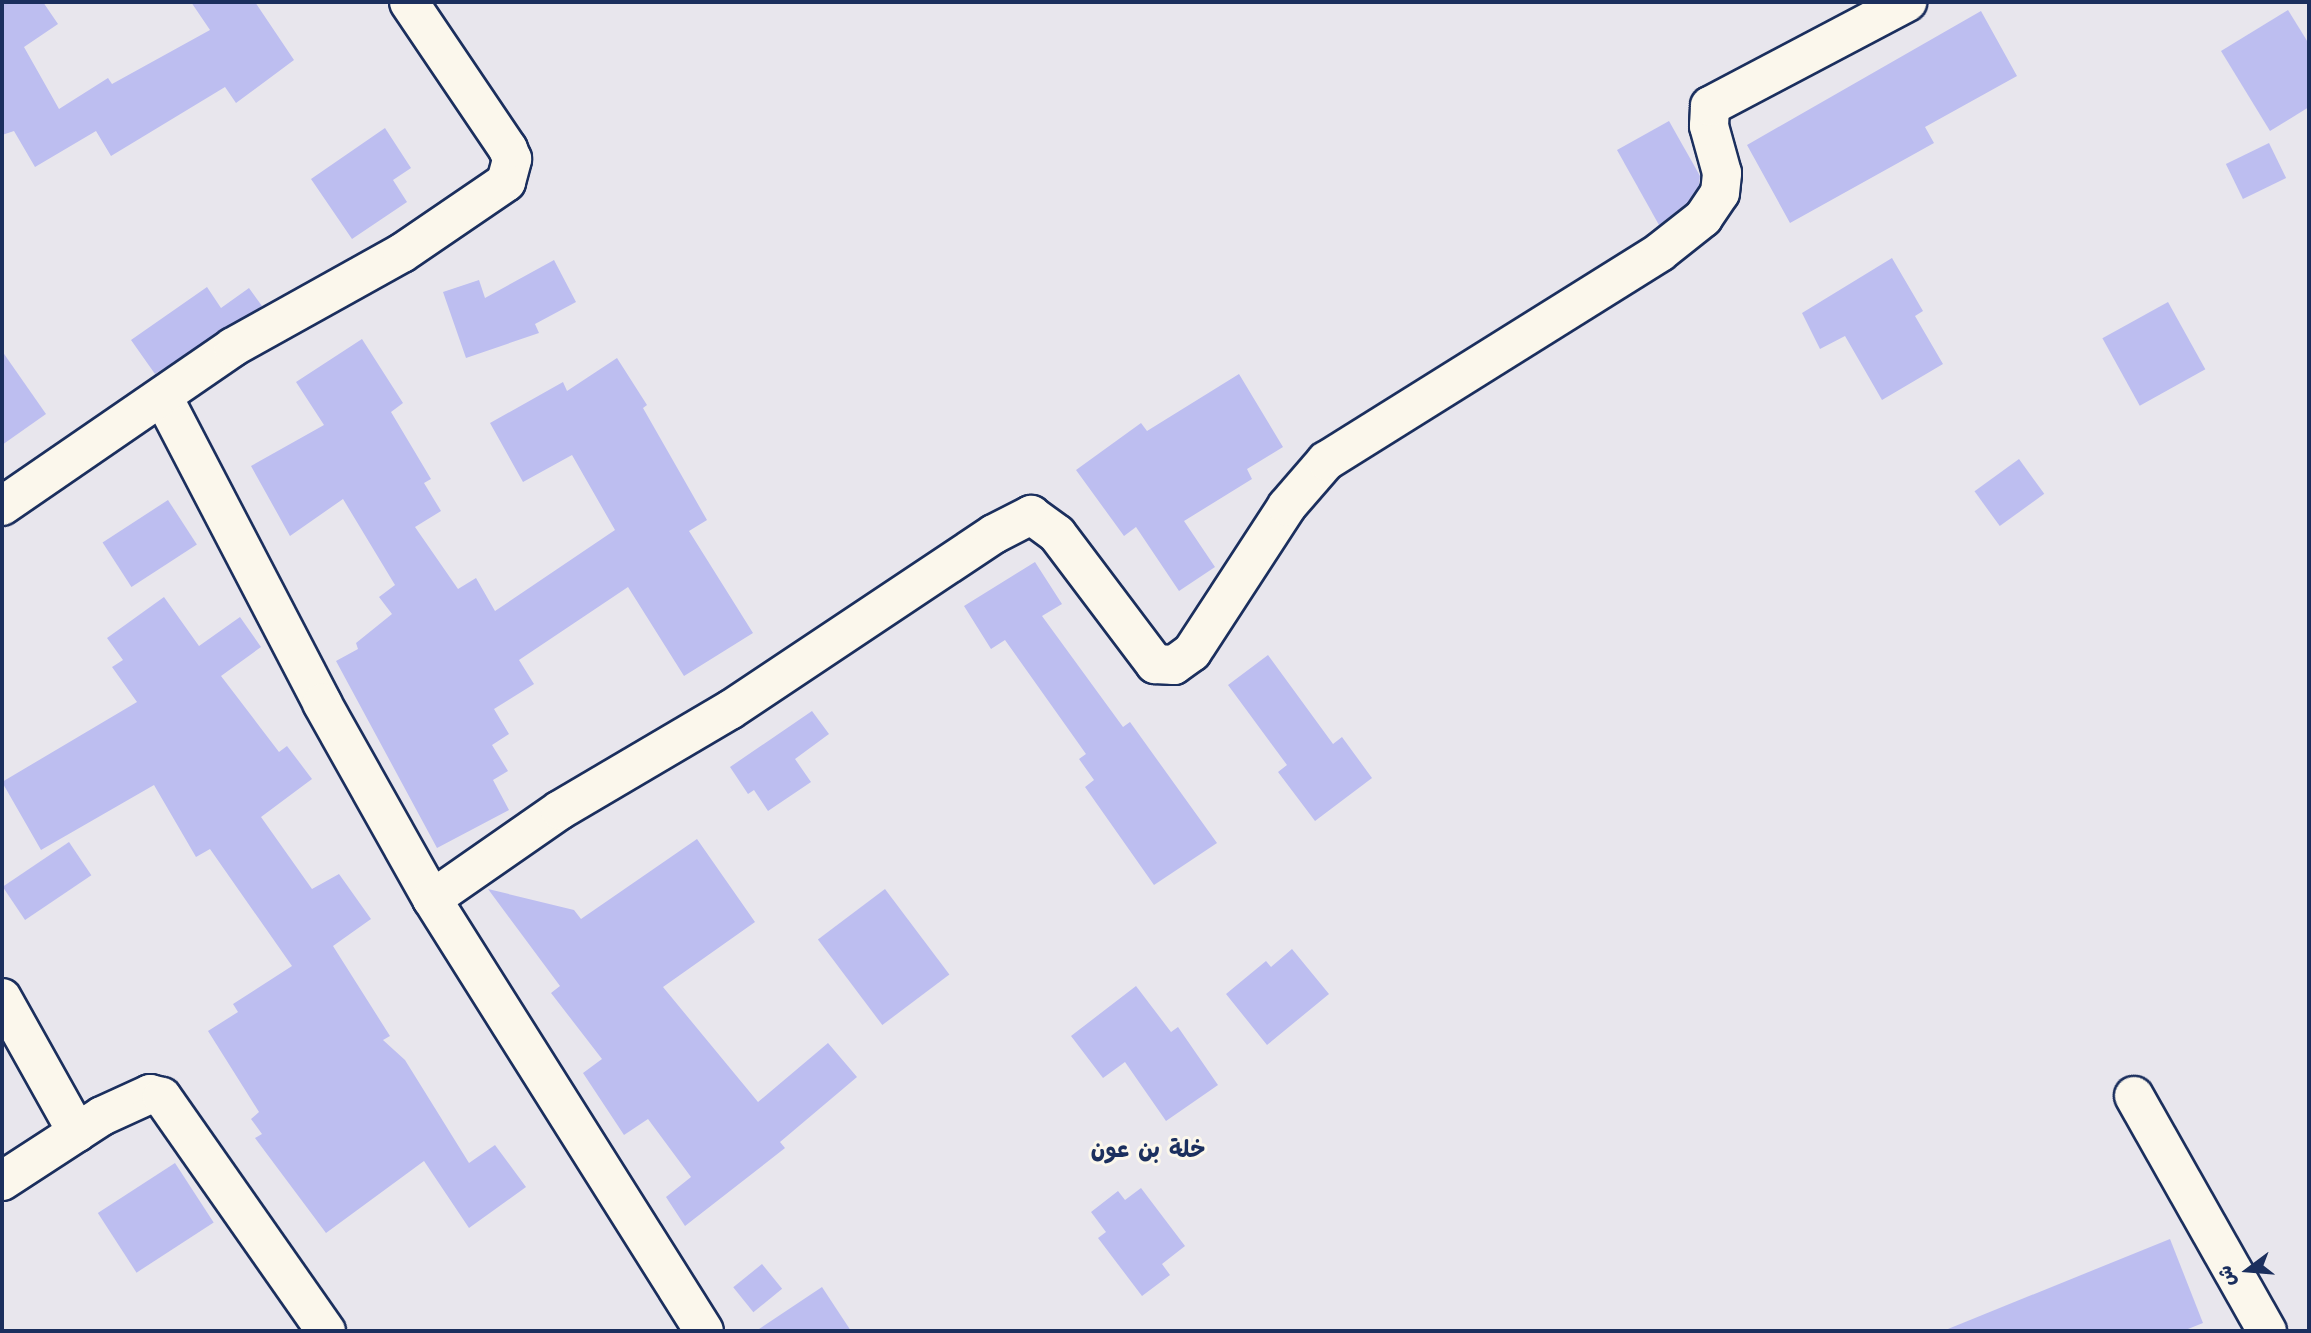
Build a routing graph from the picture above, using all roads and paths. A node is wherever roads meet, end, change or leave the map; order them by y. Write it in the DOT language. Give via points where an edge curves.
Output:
graph roads {
  1 [pos="409,2"];
  2 [pos="1907,2"];
  3 [pos="163,399"];
  4 [pos="2,506"];
  5 [pos="432,899"];
  6 [pos="2,998"];
  7 [pos="2134,1096"];
  8 [pos="77,1132"];
  9 [pos="2,1181"];
  10 [pos="326,1331"];
  11 [pos="704,1331"];
  12 [pos="2267,1331"];
  1 -- 3 [label="street" via="508,149 512,159 506,183 402,253 233,347"];
  2 -- 5 [label="street" via="1710,106 1709,126 1722,173 1720,192 1703,218 1660,252 1326,461 1287,506 1192,652 1174,665 1155,664 1057,534 1031,515 994,534 730,710 560,810"];
  3 -- 4 [label="street"];
  3 -- 5 [label="street" via="322,703"];
  5 -- 11 [label="street"];
  6 -- 8 [label="street"];
  7 -- 12 [label="street"];
  8 -- 9 [label="street"];
  8 -- 10 [label="street" via="128,1103 150,1094 162,1097"];
}
